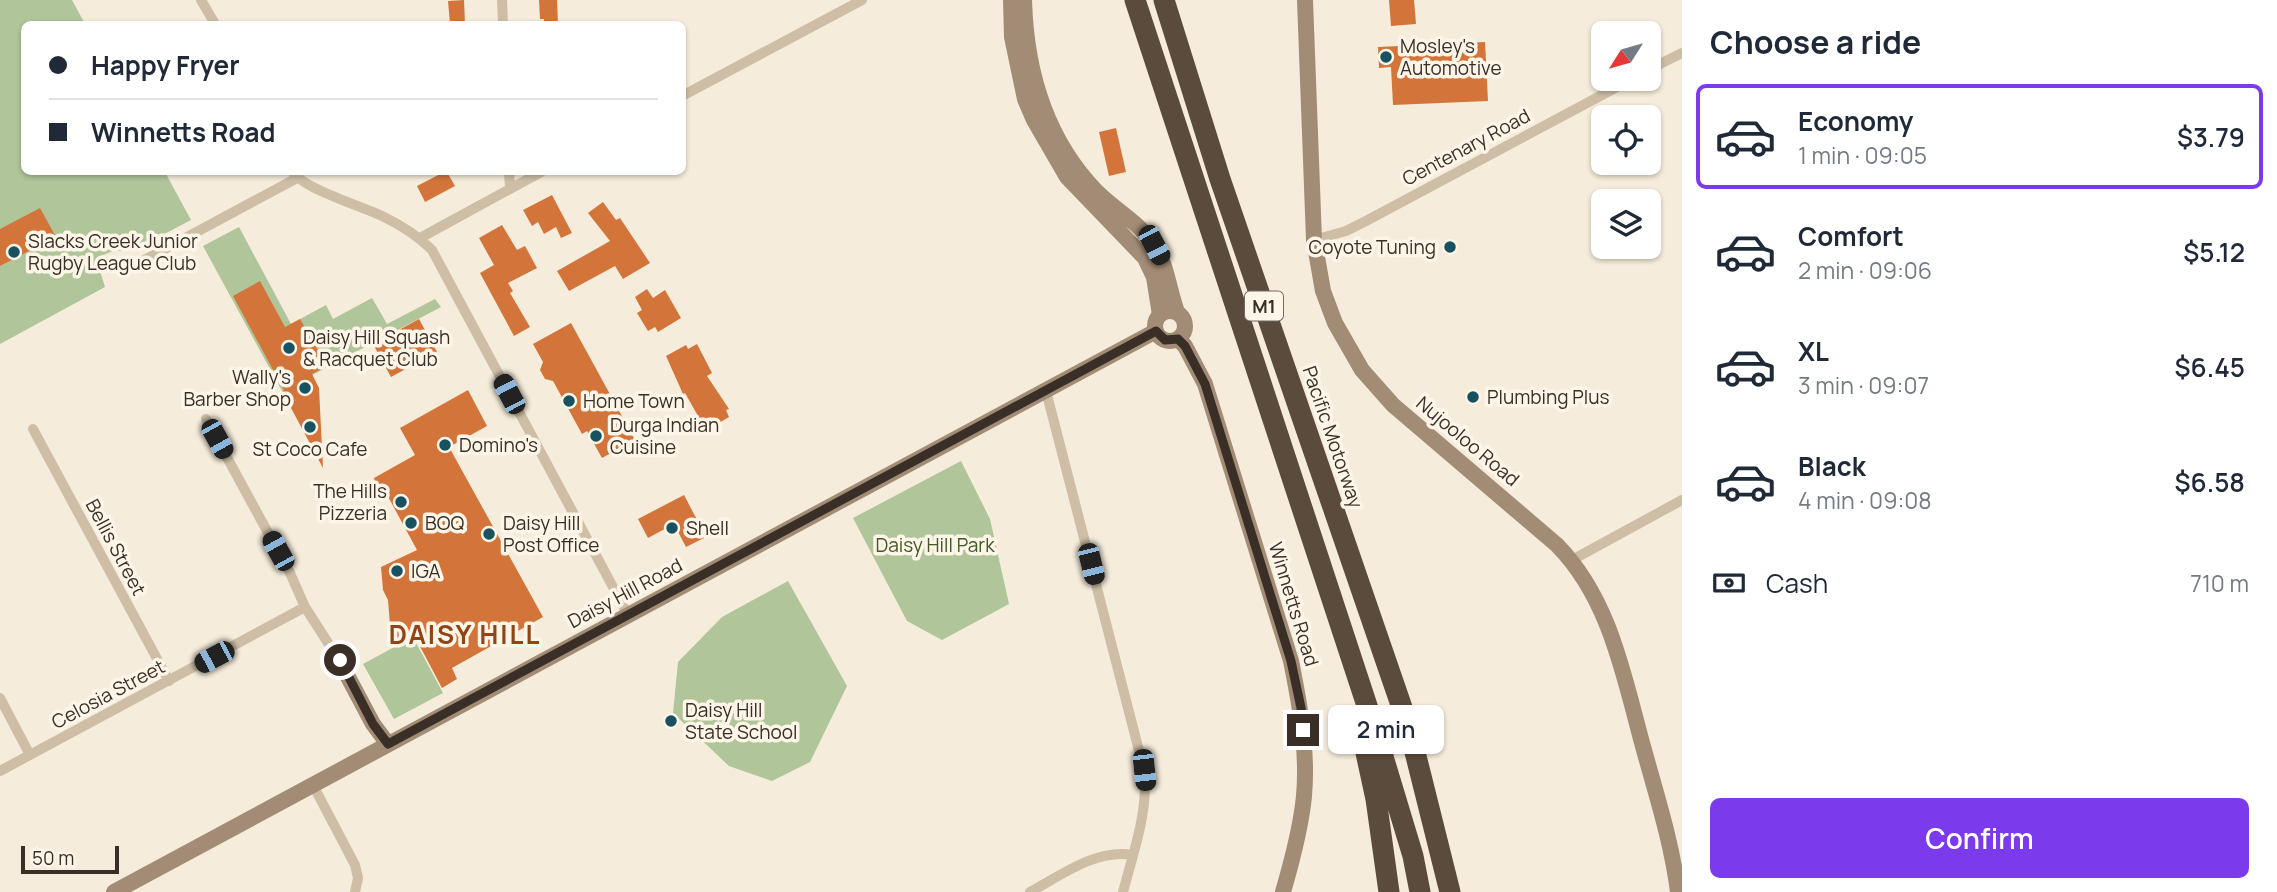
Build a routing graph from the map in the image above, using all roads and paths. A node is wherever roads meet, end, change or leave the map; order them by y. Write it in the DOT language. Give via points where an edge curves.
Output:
graph roads {
  1 [pos="201,0"];
  2 [pos="502,0"];
  3 [pos="862,0"];
  4 [pos="1011,0"];
  5 [pos="1024,0"];
  6 [pos="1135,0"];
  7 [pos="1164,0"];
  8 [pos="1305,0"];
  9 [pos="213,21"];
  10 [pos="503,21"];
  11 [pos="1682,53"];
  12 [pos="1661,64"];
  13 [pos="1610,91"];
  14 [pos="686,94"];
  15 [pos="295,175"];
  16 [pos="509,175"];
  17 [pos="535,175"];
  18 [pos="509,188"];
  19 [pos="420,238"];
  20 [pos="1314,240"];
  21 [pos="124,271"];
  22 [pos="1168,313"];
  23 [pos="1156,331"];
  24 [pos="1178,339"];
  25 [pos="1046,391"];
  26 [pos="206,419"];
  27 [pos="33,429"];
  28 [pos="1682,500"];
  29 [pos="1572,560"];
  30 [pos="1334,605"];
  31 [pos="305,607"];
  32 [pos="628,615"];
  33 [pos="340,660"];
  34 [pos="169,681"];
  35 [pos="0,698"];
  36 [pos="388,744"];
  37 [pos="30,755"];
  38 [pos="0,771"];
  39 [pos="313,785"];
  40 [pos="1133,855"];
  41 [pos="114,892"];
  42 [pos="355,892"];
  43 [pos="1030,892"];
  44 [pos="1123,892"];
  45 [pos="1283,892"];
  46 [pos="1389,892"];
  47 [pos="1420,892"];
  48 [pos="1450,892"];
  49 [pos="1678,892"];
  1 -- 9 [label="street"];
  2 -- 10 [label="street"];
  3 -- 14 [label="street"];
  4 -- 22 [label="street" via="1012,37 1034,120 1066,177 1145,258"];
  5 -- 22 [label="street" via="1030,67 1055,136 1079,173 1154,245 1162,261"];
  6 -- 30 [label="highway, M1"];
  7 -- 48 [label="highway, Pacific Motorway / M1" via="1220,179 1409,728"];
  8 -- 20 [label="street, Nujooloo Road"];
  11 -- 12 [label="street"];
  13 -- 20 [label="street, Centenary Road" via="1366,221"];
  15 -- 19 [label="street"];
  15 -- 21 [label="street"];
  16 -- 18 [label="street"];
  17 -- 18 [label="street"];
  18 -- 19 [label="street"];
  19 -- 32 [label="street" via="432,250"];
  20 -- 29 [label="street, Nujooloo Road" via="1323,291 1335,323 1374,385"];
  22 -- 23 [label="street" via="1156,322"];
  22 -- 24 [label="street" via="1183,318 1186,327"];
  23 -- 24 [label="street" via="1165,340"];
  23 -- 25 [label="street, Daisy Hill Road"];
  24 -- 45 [label="street, Winnetts Road" via="1205,384 1291,661 1301,708 1304,796"];
  25 -- 32 [label="street, Daisy Hill Road"];
  25 -- 40 [label="street" via="1144,770 1145,800"];
  26 -- 31 [label="street"];
  27 -- 34 [label="street, Bellis Street"];
  28 -- 29 [label="street"];
  29 -- 49 [label="street, Nujooloo Road" via="1594,593 1611,634"];
  30 -- 46 [label="highway" via="1376,799"];
  30 -- 47 [label="highway, M1" via="1376,730"];
  31 -- 33 [label="street"];
  31 -- 34 [label="street, Celosia Street"];
  32 -- 36 [label="street, Daisy Hill Road"];
  33 -- 36 [label="street"];
  34 -- 37 [label="street, Celosia Street"];
  35 -- 37 [label="street"];
  36 -- 39 [label="street, Daisy Hill Road"];
  37 -- 38 [label="street, Celosia Street"];
  39 -- 41 [label="street, Daisy Hill Road"];
  39 -- 42 [label="street" via="355,865"];
  40 -- 43 [label="street" via="1118,853 1086,862"];
  40 -- 44 [label="street"];
}
